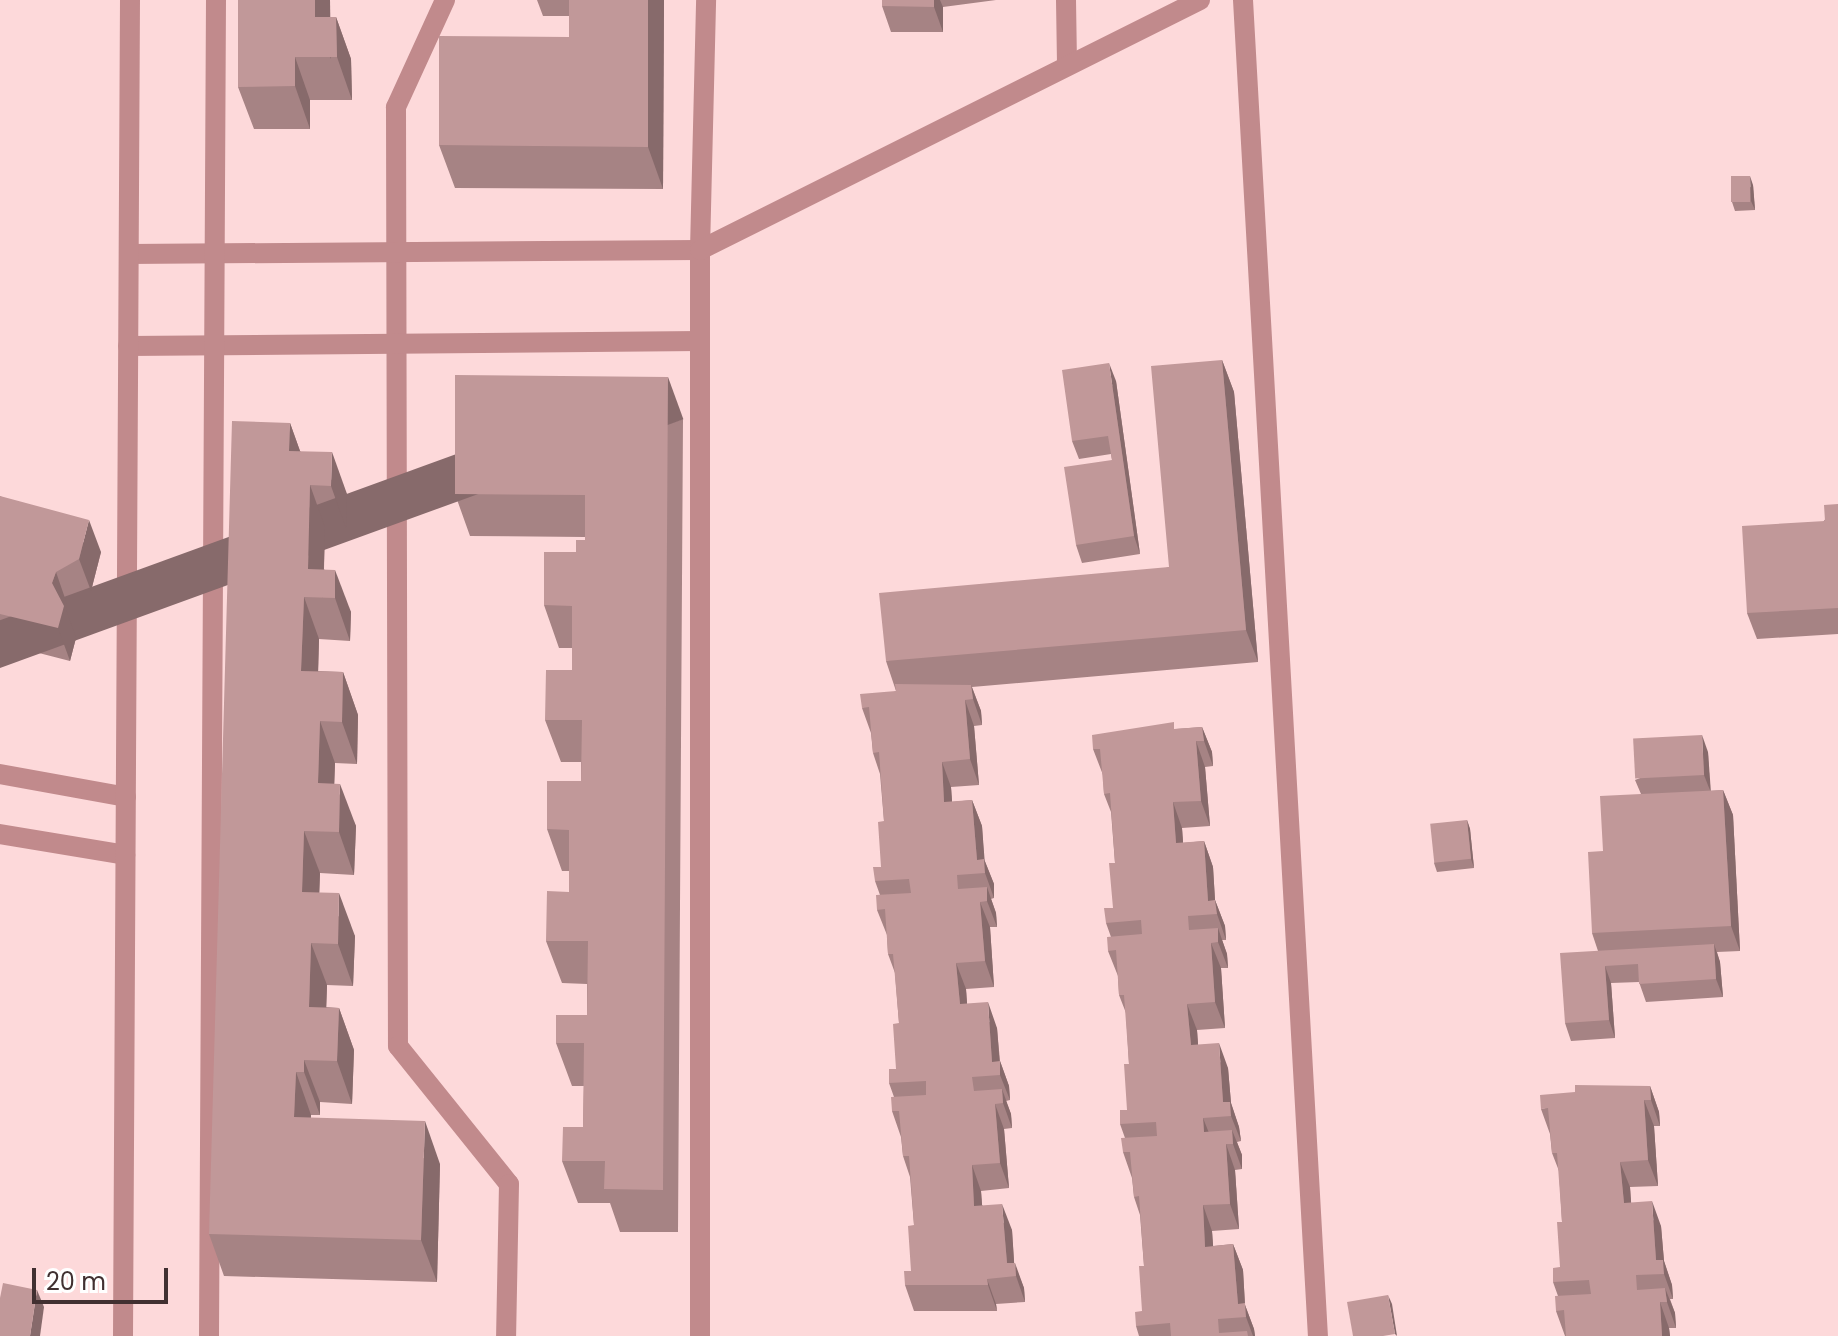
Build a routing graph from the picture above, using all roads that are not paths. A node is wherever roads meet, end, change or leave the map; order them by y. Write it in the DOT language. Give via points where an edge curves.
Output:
graph roads {
  1 [pos="130,0"];
  2 [pos="216,0"];
  3 [pos="445,0"];
  4 [pos="706,0"];
  5 [pos="1066,0"];
  6 [pos="1200,0"];
  7 [pos="1243,0"];
  8 [pos="1067,66"];
  9 [pos="700,250"];
  10 [pos="397,252"];
  11 [pos="129,254"];
  12 [pos="214,254"];
  13 [pos="700,341"];
  14 [pos="397,344"];
  15 [pos="128,346"];
  16 [pos="214,346"];
  17 [pos="0,774"];
  18 [pos="126,797"];
  19 [pos="0,834"];
  20 [pos="125,855"];
  21 [pos="123,1336"];
  22 [pos="209,1336"];
  23 [pos="506,1336"];
  24 [pos="700,1336"];
  25 [pos="1318,1336"];
  1 -- 11 [label="street"];
  2 -- 12 [label="street"];
  3 -- 10 [label="street" via="396,107"];
  4 -- 9 [label="street"];
  5 -- 8 [label="street"];
  6 -- 8 [label="street"];
  7 -- 25 [label="street"];
  8 -- 9 [label="street"];
  9 -- 10 [label="street"];
  9 -- 13 [label="street"];
  10 -- 12 [label="street"];
  10 -- 14 [label="street"];
  11 -- 12 [label="street"];
  11 -- 15 [label="street"];
  12 -- 16 [label="street"];
  13 -- 14 [label="street"];
  13 -- 24 [label="street"];
  14 -- 16 [label="street"];
  14 -- 23 [label="street" via="398,1046 509,1184"];
  15 -- 16 [label="street"];
  15 -- 18 [label="street"];
  16 -- 22 [label="street"];
  17 -- 18 [label="street"];
  18 -- 20 [label="street"];
  19 -- 20 [label="street"];
  20 -- 21 [label="street"];
}
